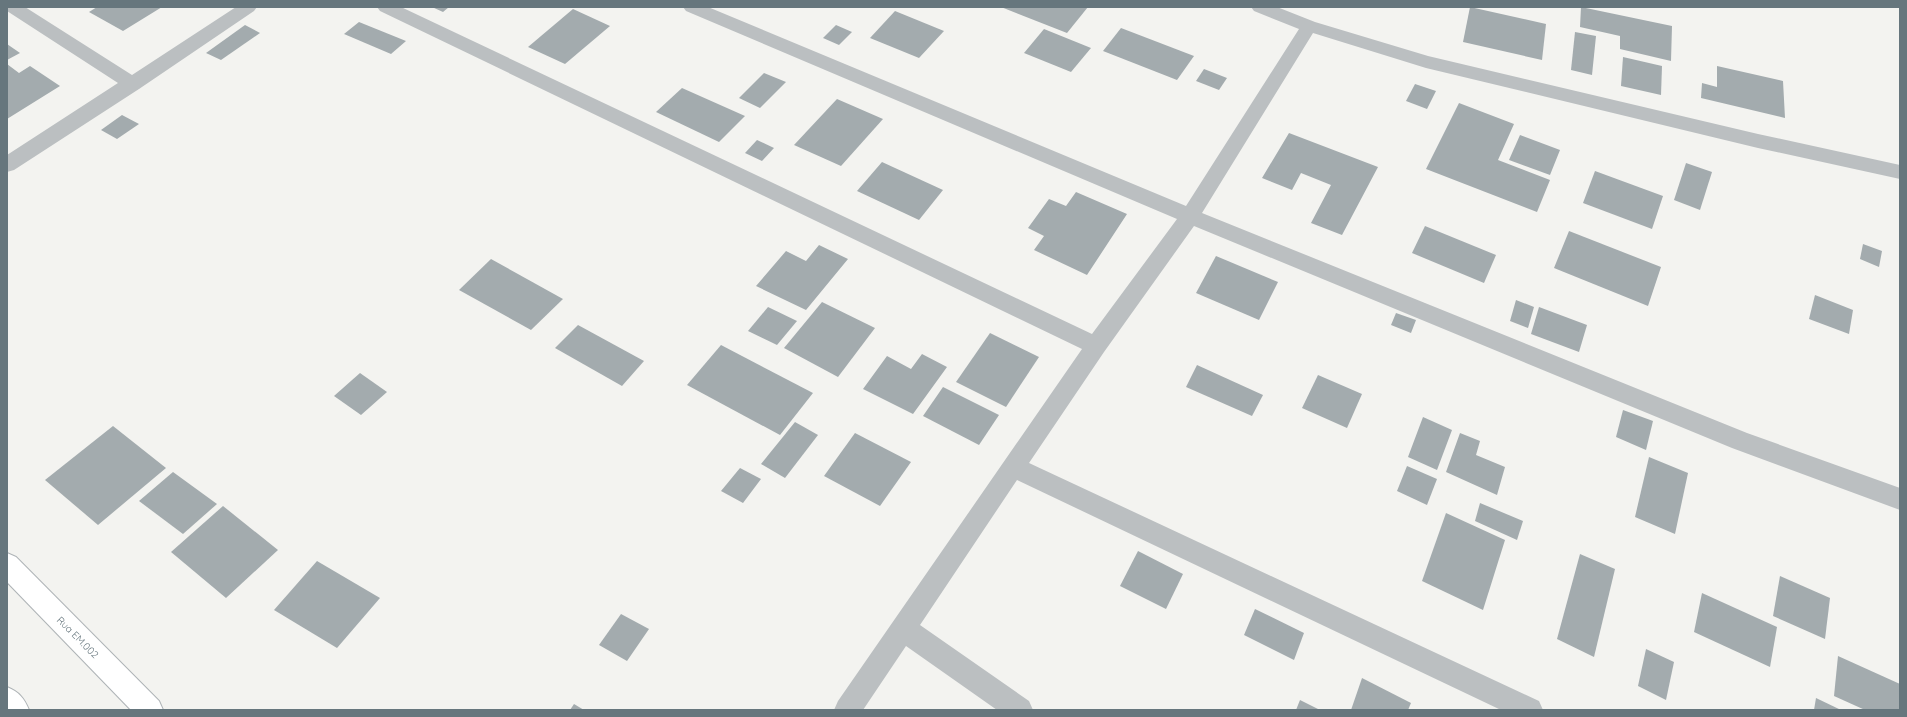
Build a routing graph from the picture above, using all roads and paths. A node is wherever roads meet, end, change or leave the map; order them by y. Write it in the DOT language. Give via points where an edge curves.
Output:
graph roads {
  1 [pos="13,7"];
  2 [pos="248,7"];
  3 [pos="386,7"];
  4 [pos="692,7"];
  5 [pos="1260,7"];
  6 [pos="1309,26"];
  7 [pos="133,84"];
  8 [pos="7,165"];
  9 [pos="1900,172"];
  10 [pos="1190,216"];
  11 [pos="1096,346"];
  12 [pos="1013,467"];
  13 [pos="1900,499"];
  14 [pos="7,565"];
  15 [pos="903,628"];
  16 [pos="7,700"];
  17 [pos="16,710"];
  18 [pos="150,710"];
  19 [pos="847,710"];
  20 [pos="1020,710"];
  21 [pos="1530,710"];
  1 -- 7 [label="street"];
  2 -- 7 [label="street"];
  3 -- 11 [label="street"];
  4 -- 10 [label="street"];
  5 -- 6 [label="street"];
  6 -- 9 [label="street" via="1426,62"];
  6 -- 10 [label="street"];
  7 -- 8 [label="street"];
  10 -- 11 [label="street"];
  10 -- 13 [label="street" via="1740,441"];
  11 -- 12 [label="street"];
  12 -- 15 [label="street"];
  12 -- 21 [label="street"];
  14 -- 18 [label="street, Rua EM.002"];
  15 -- 19 [label="street"];
  15 -- 20 [label="street"];
  16 -- 17 [label="street"];
}
